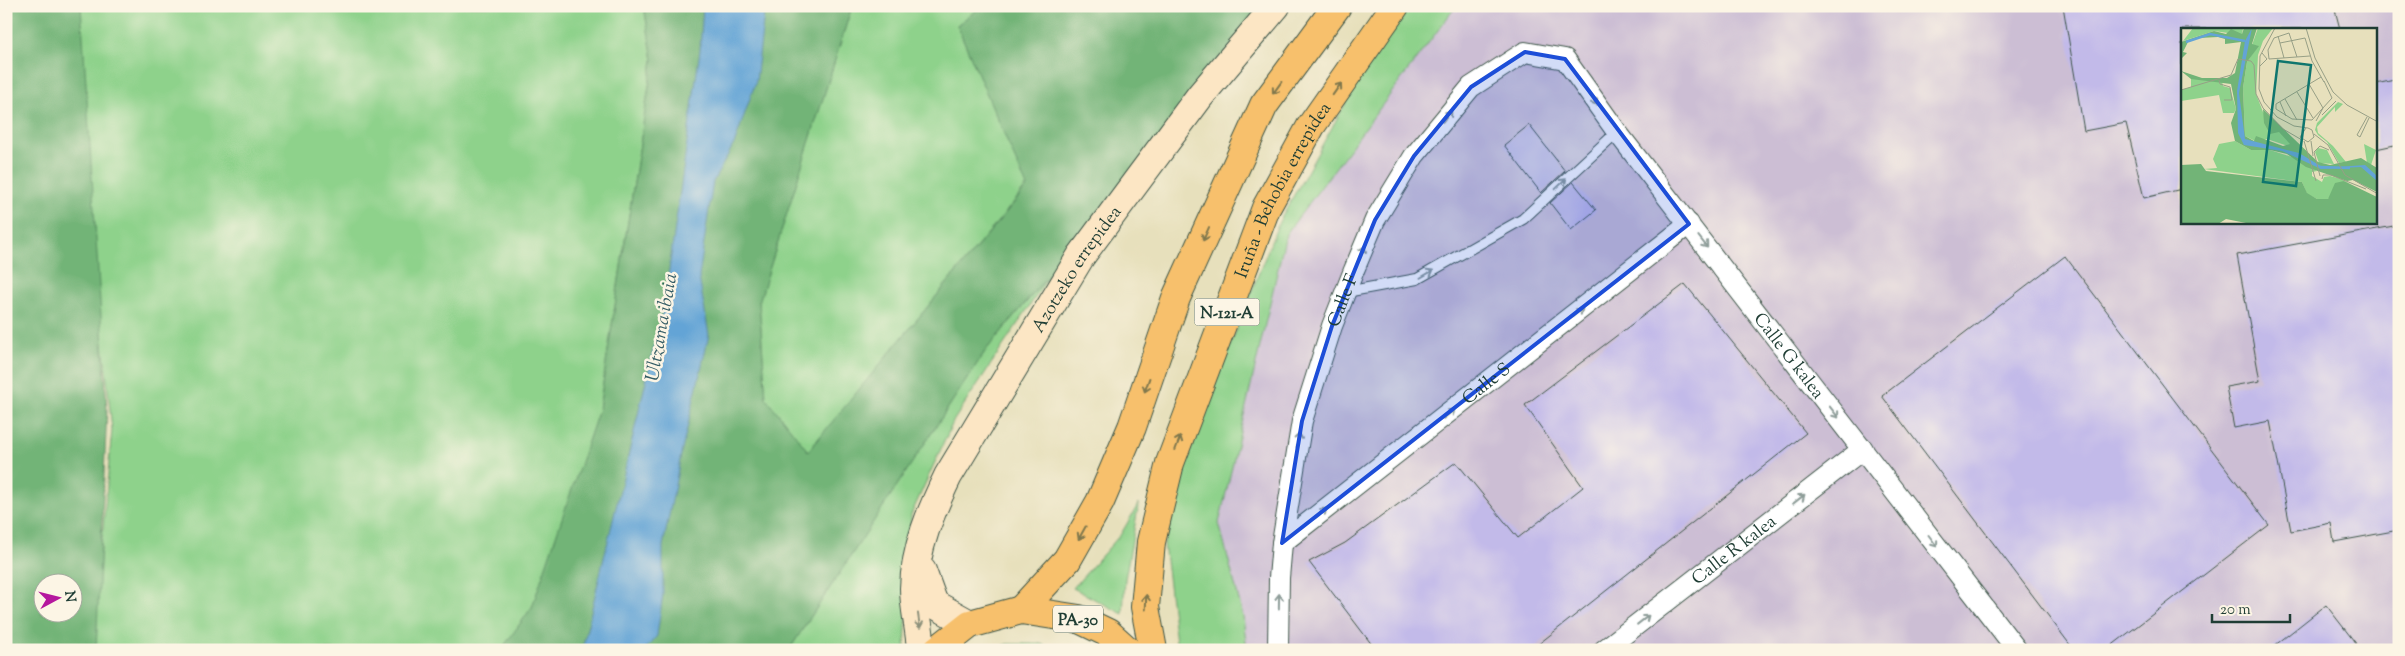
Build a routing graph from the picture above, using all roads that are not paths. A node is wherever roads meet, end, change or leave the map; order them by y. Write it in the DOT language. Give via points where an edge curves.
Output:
graph roads {
  1 [pos="1276,6"];
  2 [pos="1337,6"];
  3 [pos="1395,6"];
  4 [pos="1565,60"];
  5 [pos="1617,132"];
  6 [pos="1689,224"];
  7 [pos="1346,292"];
  8 [pos="1863,449"];
  9 [pos="1282,543"];
  10 [pos="918,558"];
  11 [pos="1021,610"];
  12 [pos="970,624"];
  13 [pos="921,650"];
  14 [pos="937,650"];
  15 [pos="1127,650"];
  16 [pos="1153,650"];
  17 [pos="1278,650"];
  18 [pos="1604,650"];
  19 [pos="2017,650"];
  1 -- 10 [label="street, Azotzeko errepidea" via="1200,96 1082,256 948,476 931,512"];
  2 -- 11 [label="highway, N-121-A, one-way" via="1264,105 1176,298 1132,427 1100,502 1067,560"];
  16 -- 3 [label="highway, Iruña - Behobia errepidea / N-121-A, one-way" via="1145,607 1150,552 1170,463 1266,208 1311,126"];
  4 -- 5 [label="street, Calle G kalea, one-way"];
  7 -- 4 [label="street, Calle F, one-way" via="1376,220 1414,156 1471,87 1525,52"];
  5 -- 6 [label="street, Calle G kalea"];
  7 -- 5 [label="lane, one-way" via="1417,279 1523,219"];
  6 -- 8 [label="street, Calle G kalea, one-way"];
  9 -- 6 [label="street, Calle S, one-way"];
  9 -- 7 [label="street, Calle F, one-way" via="1302,421"];
  18 -- 8 [label="street, Calle R kalea, one-way"];
  8 -- 19 [label="street, Calle G kalea, one-way"];
  17 -- 9 [label="street, Calle F, one-way"];
  10 -- 12 [label="street" via="934,604"];
  10 -- 13 [label="street, Azotzeko errepidea, one-way" via="914,589"];
  11 -- 12 [label="highway, PA-30"];
  11 -- 15 [label="highway, PA-30" via="1079,619 1108,633"];
  12 -- 14 [label="highway, PA-30"];
}
